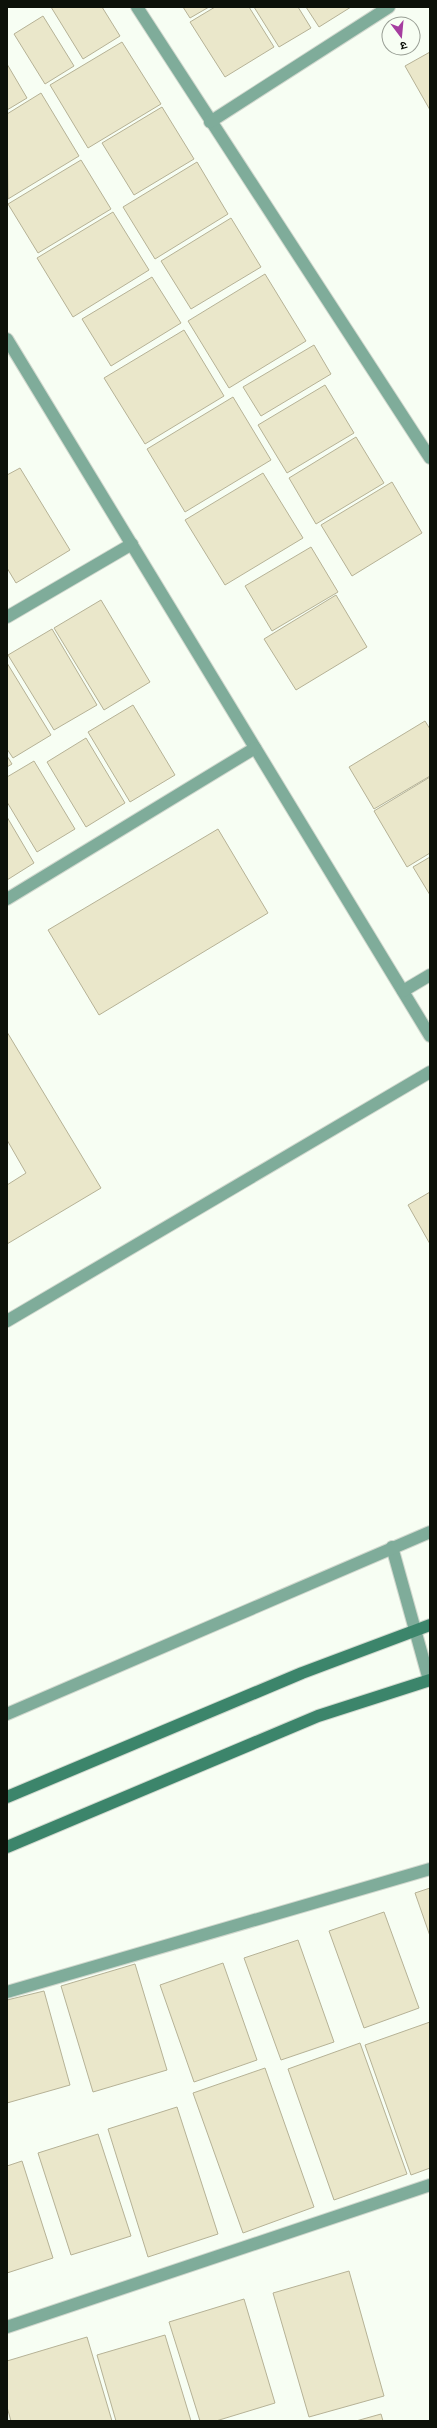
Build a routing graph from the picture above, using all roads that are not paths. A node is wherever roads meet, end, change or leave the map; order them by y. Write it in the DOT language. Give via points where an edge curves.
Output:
graph roads {
  1 [pos="137,7"];
  2 [pos="389,7"];
  3 [pos="210,122"];
  4 [pos="7,338"];
  5 [pos="430,458"];
  6 [pos="132,544"];
  7 [pos="7,617"];
  8 [pos="255,748"];
  9 [pos="7,899"];
  10 [pos="430,975"];
  11 [pos="403,991"];
  12 [pos="430,1036"];
  13 [pos="430,1072"];
  14 [pos="7,1321"];
  15 [pos="430,1532"];
  16 [pos="392,1547"];
  17 [pos="430,1625"];
  18 [pos="416,1629"];
  19 [pos="430,1680"];
  20 [pos="7,1714"];
  21 [pos="7,1797"];
  22 [pos="7,1847"];
  23 [pos="430,1869"];
  24 [pos="7,1992"];
  25 [pos="430,2185"];
  26 [pos="7,2327"];
  1 -- 3 [label="street"];
  2 -- 3 [label="street"];
  3 -- 5 [label="street"];
  4 -- 6 [label="street"];
  6 -- 7 [label="street"];
  6 -- 8 [label="street"];
  8 -- 9 [label="street"];
  8 -- 11 [label="street"];
  10 -- 11 [label="street"];
  11 -- 12 [label="street"];
  13 -- 14 [label="street"];
  15 -- 16 [label="street"];
  16 -- 18 [label="street"];
  16 -- 20 [label="street"];
  17 -- 18 [label="main road"];
  18 -- 19 [label="street"];
  18 -- 21 [label="main road" via="302,1673"];
  19 -- 22 [label="main road" via="318,1716"];
  23 -- 24 [label="street"];
  25 -- 26 [label="street"];
}
